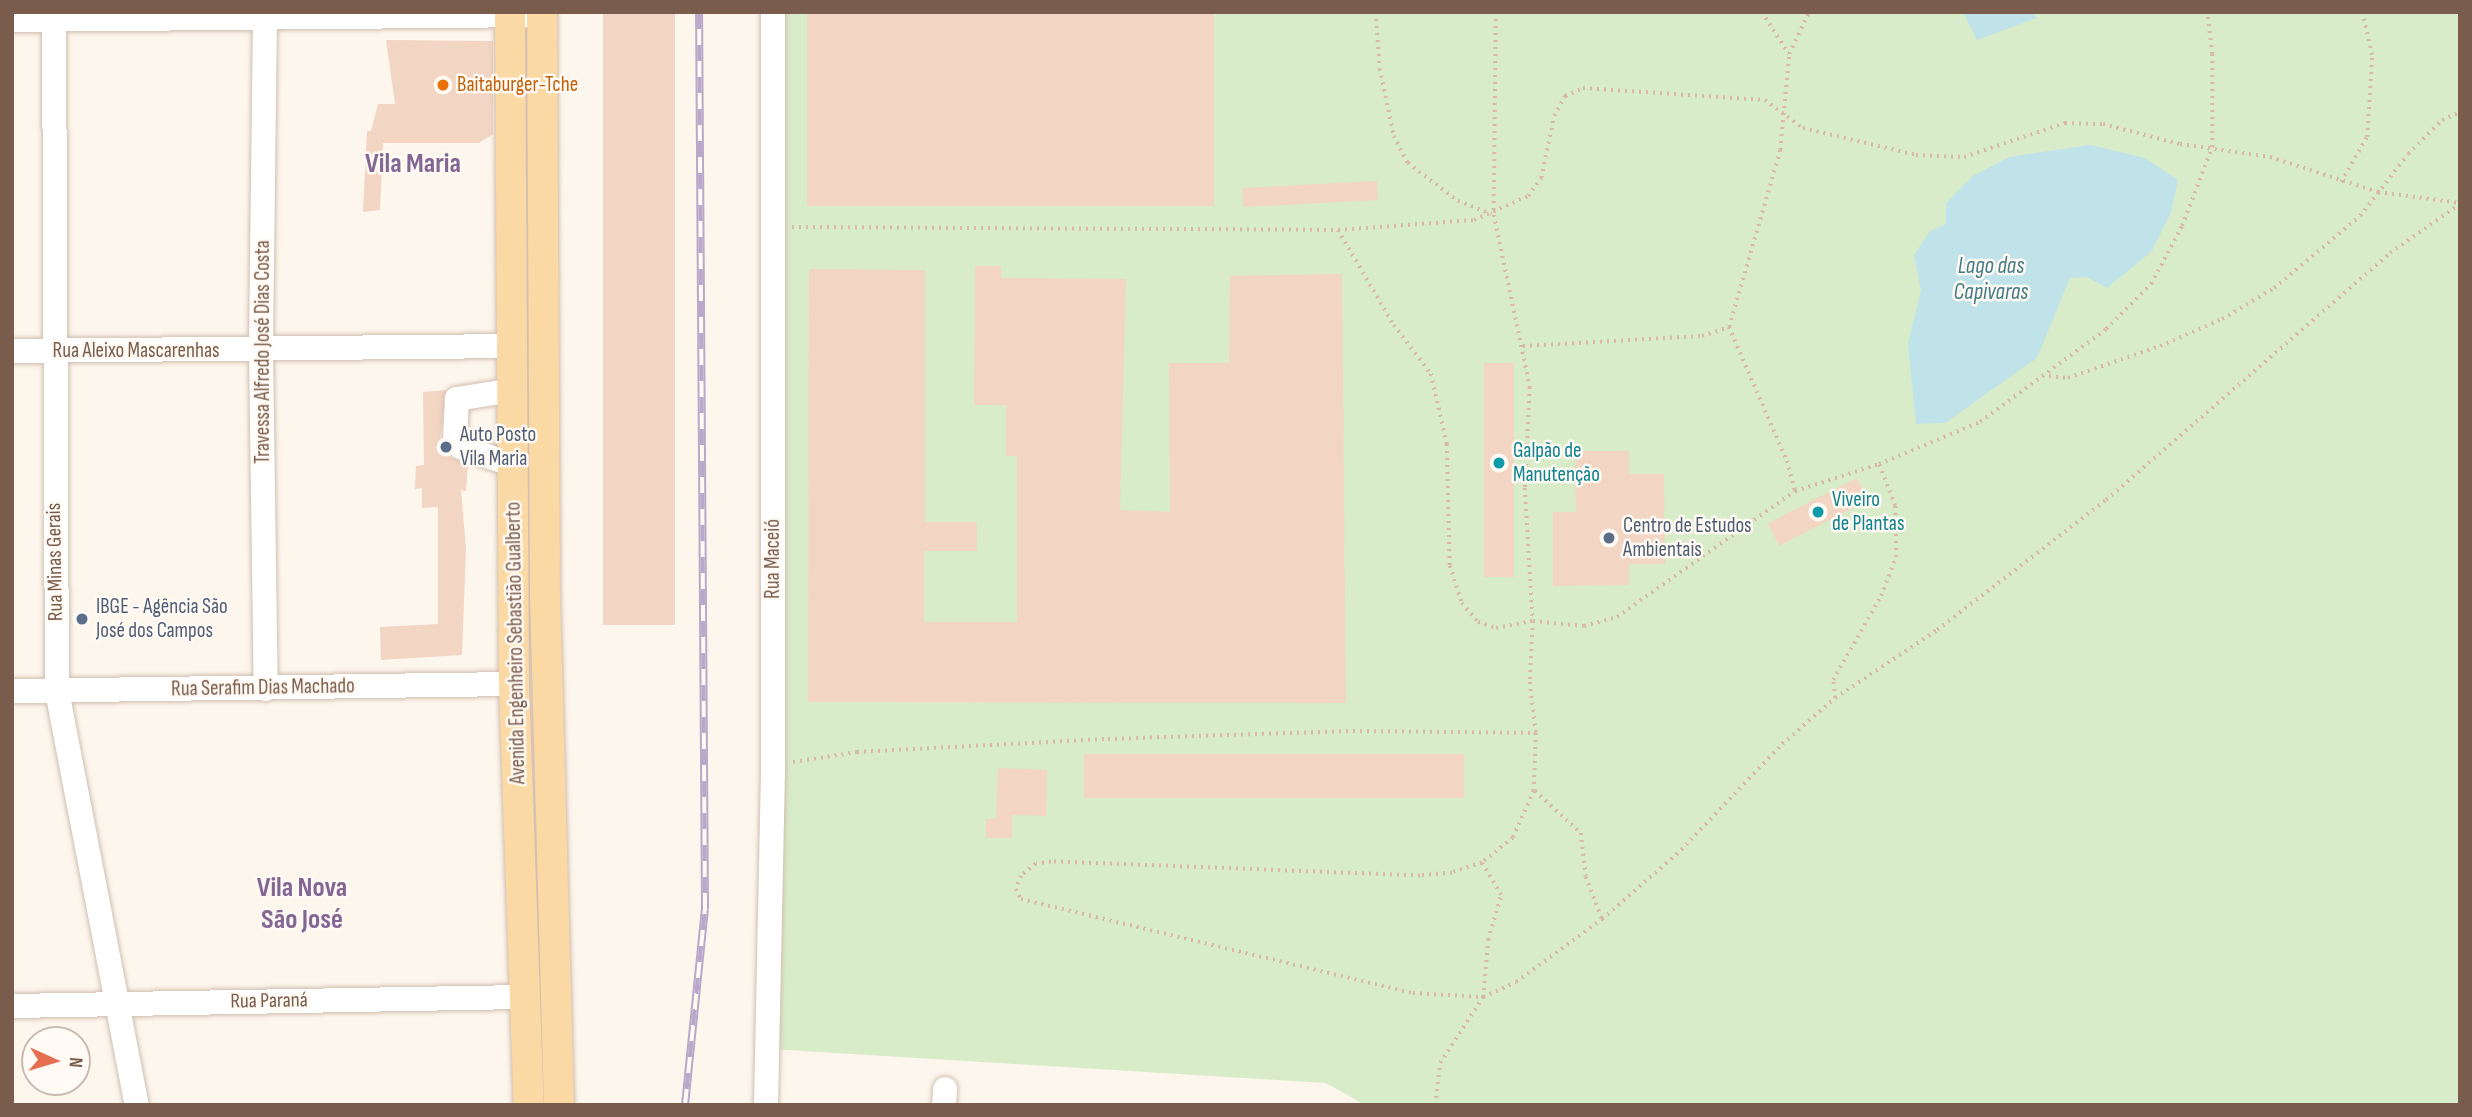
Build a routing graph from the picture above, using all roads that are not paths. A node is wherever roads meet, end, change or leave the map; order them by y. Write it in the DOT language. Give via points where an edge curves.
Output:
graph roads {
  1 [pos="773,12"];
  2 [pos="510,14"];
  3 [pos="542,14"];
  4 [pos="54,16"];
  5 [pos="265,16"];
  6 [pos="12,20"];
  7 [pos="513,346"];
  8 [pos="12,351"];
  9 [pos="53,351"];
  10 [pos="261,351"];
  11 [pos="513,390"];
  12 [pos="513,465"];
  13 [pos="514,684"];
  14 [pos="266,689"];
  15 [pos="12,691"];
  16 [pos="57,691"];
  17 [pos="525,997"];
  18 [pos="116,1003"];
  19 [pos="12,1006"];
  20 [pos="137,1105"];
  21 [pos="529,1105"];
  22 [pos="559,1105"];
  23 [pos="766,1105"];
  1 -- 23 [label="street, Rua Maceió" via="774,766"];
  2 -- 3 [label="street"];
  2 -- 5 [label="street"];
  2 -- 7 [label="main road, Avenida Engenheiro Sebastião Gualberto"];
  3 -- 22 [label="main road, Avenida Engenheiro Sebastião Gualberto" via="545,595"];
  4 -- 5 [label="street"];
  4 -- 6 [label="street"];
  4 -- 9 [label="street, Rua Minas Gerais"];
  5 -- 10 [label="street, Travessa Alfredo José Dias Costa"];
  7 -- 10 [label="street, Rua Aleixo Mascarenhas"];
  7 -- 11 [label="main road, Avenida Engenheiro Sebastião Gualberto"];
  8 -- 9 [label="street, Rua Aleixo Mascarenhas"];
  9 -- 10 [label="street, Rua Aleixo Mascarenhas"];
  9 -- 16 [label="street, Rua Minas Gerais"];
  10 -- 14 [label="street, Travessa Alfredo José Dias Costa"];
  11 -- 12 [label="main road, Avenida Engenheiro Sebastião Gualberto"];
  11 -- 12 [label="street" via="457,399 455,440 461,447"];
  12 -- 13 [label="main road, Avenida Engenheiro Sebastião Gualberto"];
  13 -- 14 [label="street, Rua Serafim Dias Machado"];
  13 -- 17 [label="main road, Avenida Engenheiro Sebastião Gualberto"];
  14 -- 16 [label="street, Rua Serafim Dias Machado"];
  15 -- 16 [label="street, Rua Serafim Dias Machado"];
  16 -- 18 [label="street, Rua Minas Gerais"];
  17 -- 18 [label="street, Rua Paraná"];
  17 -- 21 [label="main road, Avenida Engenheiro Sebastião Gualberto"];
  18 -- 19 [label="street, Rua Paraná"];
  18 -- 20 [label="street, Rua Minas Gerais"];
}
